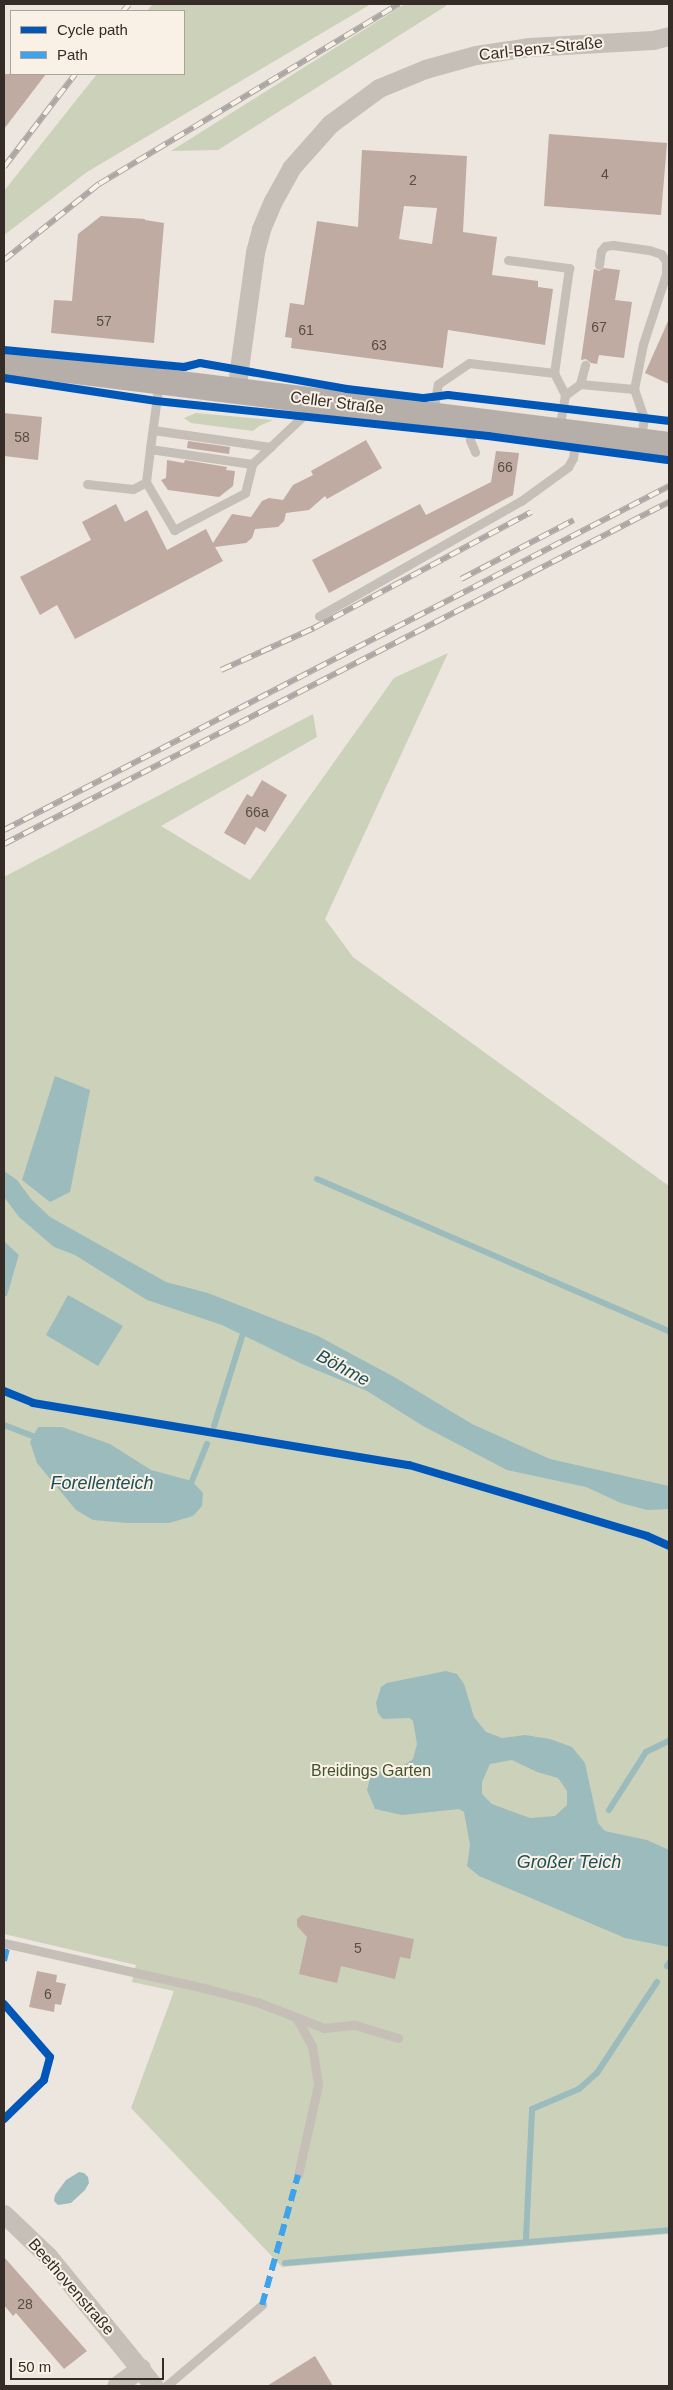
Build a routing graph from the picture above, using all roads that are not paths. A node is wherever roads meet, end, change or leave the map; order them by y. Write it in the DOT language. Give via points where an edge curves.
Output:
graph roads {
  1 [pos="669,36"];
  2 [pos="508,260"];
  3 [pos="599,265"];
  4 [pos="4,362"];
  5 [pos="585,365"];
  6 [pos="554,373"];
  7 [pos="159,381"];
  8 [pos="580,384"];
  9 [pos="634,389"];
  10 [pos="236,391"];
  11 [pos="565,395"];
  12 [pos="319,401"];
  13 [pos="433,415"];
  14 [pos="472,420"];
  15 [pos="153,430"];
  16 [pos="568,432"];
  17 [pos="641,441"];
  18 [pos="669,445"];
  19 [pos="271,447"];
  20 [pos="150,448"];
  21 [pos="475,452"];
  22 [pos="252,464"];
  23 [pos="146,482"];
  24 [pos="87,484"];
  25 [pos="319,616"];
  26 [pos="6,1943"];
  27 [pos="297,2019"];
  28 [pos="398,2038"];
  29 [pos="298,2174"];
  30 [pos="4,2214"];
  31 [pos="262,2305"];
  32 [pos="141,2368"];
  33 [pos="116,2386"];
  34 [pos="154,2386"];
  35 [pos="166,2386"];
  1 -- 10 [label="street, Carl-Benz-Straße" via="653,40 529,48 467,57 425,68 379,88 330,124 291,168 261,229"];
  2 -- 6 [label="lane" via="569,268"];
  3 -- 9 [label="lane" via="601,251 613,244 661,254 666,262 666,274 642,344"];
  4 -- 7 [label="main road, Celler Straße"];
  5 -- 8 [label="lane"];
  6 -- 11 [label="lane"];
  6 -- 13 [label="lane" via="469,363 438,384"];
  7 -- 10 [label="main road, Celler Straße"];
  7 -- 15 [label="lane"];
  8 -- 9 [label="lane"];
  8 -- 11 [label="lane"];
  9 -- 17 [label="lane" via="644,418"];
  10 -- 12 [label="main road, Celler Straße"];
  11 -- 16 [label="lane"];
  12 -- 13 [label="main road, Celler Straße"];
  12 -- 19 [label="lane"];
  13 -- 14 [label="main road, Celler Straße"];
  14 -- 16 [label="main road, Celler Straße"];
  14 -- 21 [label="lane" via="470,440"];
  15 -- 19 [label="lane"];
  15 -- 20 [label="lane"];
  16 -- 17 [label="main road, Celler Straße"];
  16 -- 25 [label="lane" via="573,458 568,467 521,501"];
  17 -- 18 [label="main road, Celler Straße"];
  19 -- 22 [label="lane"];
  20 -- 22 [label="lane"];
  20 -- 23 [label="lane"];
  22 -- 23 [label="lane" via="246,493 174,530"];
  23 -- 24 [label="lane" via="133,489"];
  26 -- 27 [label="lane" via="208,1989 257,2002"];
  27 -- 28 [label="lane" via="324,2028 355,2025"];
  27 -- 29 [label="lane" via="312,2046 318,2085"];
  30 -- 32 [label="street, Beethovenstraße" via="48,2256"];
  31 -- 35 [label="lane"];
  32 -- 33 [label="street"];
  32 -- 34 [label="street, Beethovenstraße"];
}
